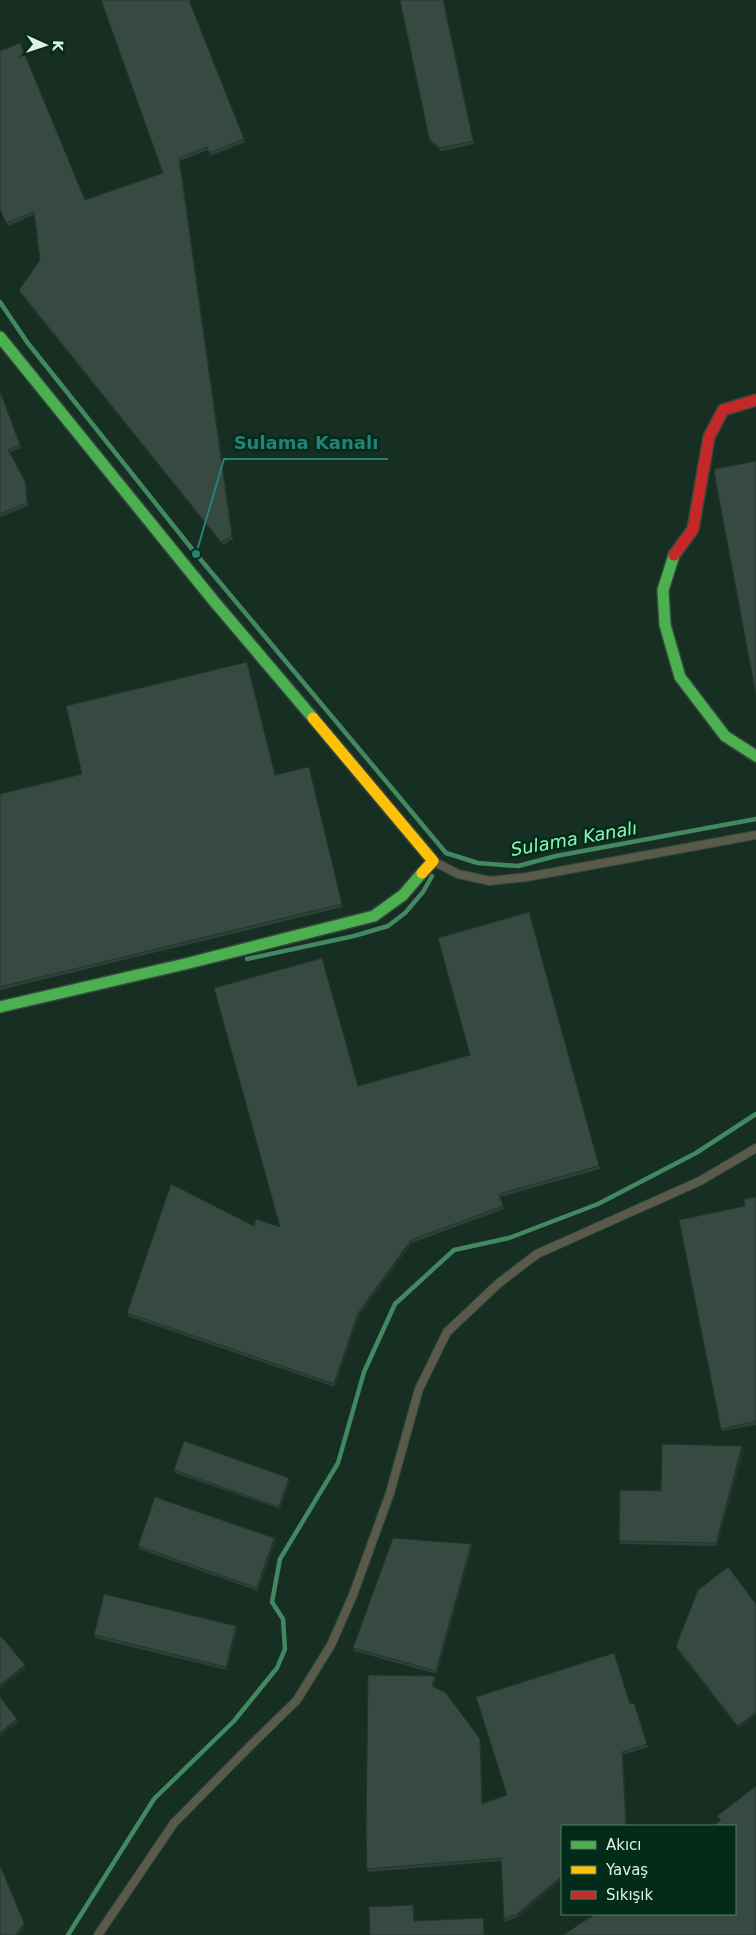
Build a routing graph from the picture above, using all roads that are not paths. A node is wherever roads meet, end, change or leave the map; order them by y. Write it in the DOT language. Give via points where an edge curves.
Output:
graph roads {
  1 [pos="0,337"];
  2 [pos="756,400"];
  3 [pos="756,756"];
  4 [pos="756,835"];
  5 [pos="433,861"];
  6 [pos="0,1007"];
  7 [pos="756,1148"];
  8 [pos="98,1935"];
  1 -- 5 [label="street" via="213,600"];
  2 -- 3 [label="street" via="723,410 709,437 693,530 674,556 663,590 665,625 680,677 725,736"];
  4 -- 5 [label="lane" via="527,877 490,880 458,874"];
  5 -- 6 [label="street" via="403,895 374,916"];
  7 -- 8 [label="lane" via="700,1181 537,1254 499,1283 447,1332 419,1389 390,1493 331,1645 297,1700 174,1823"];
}
